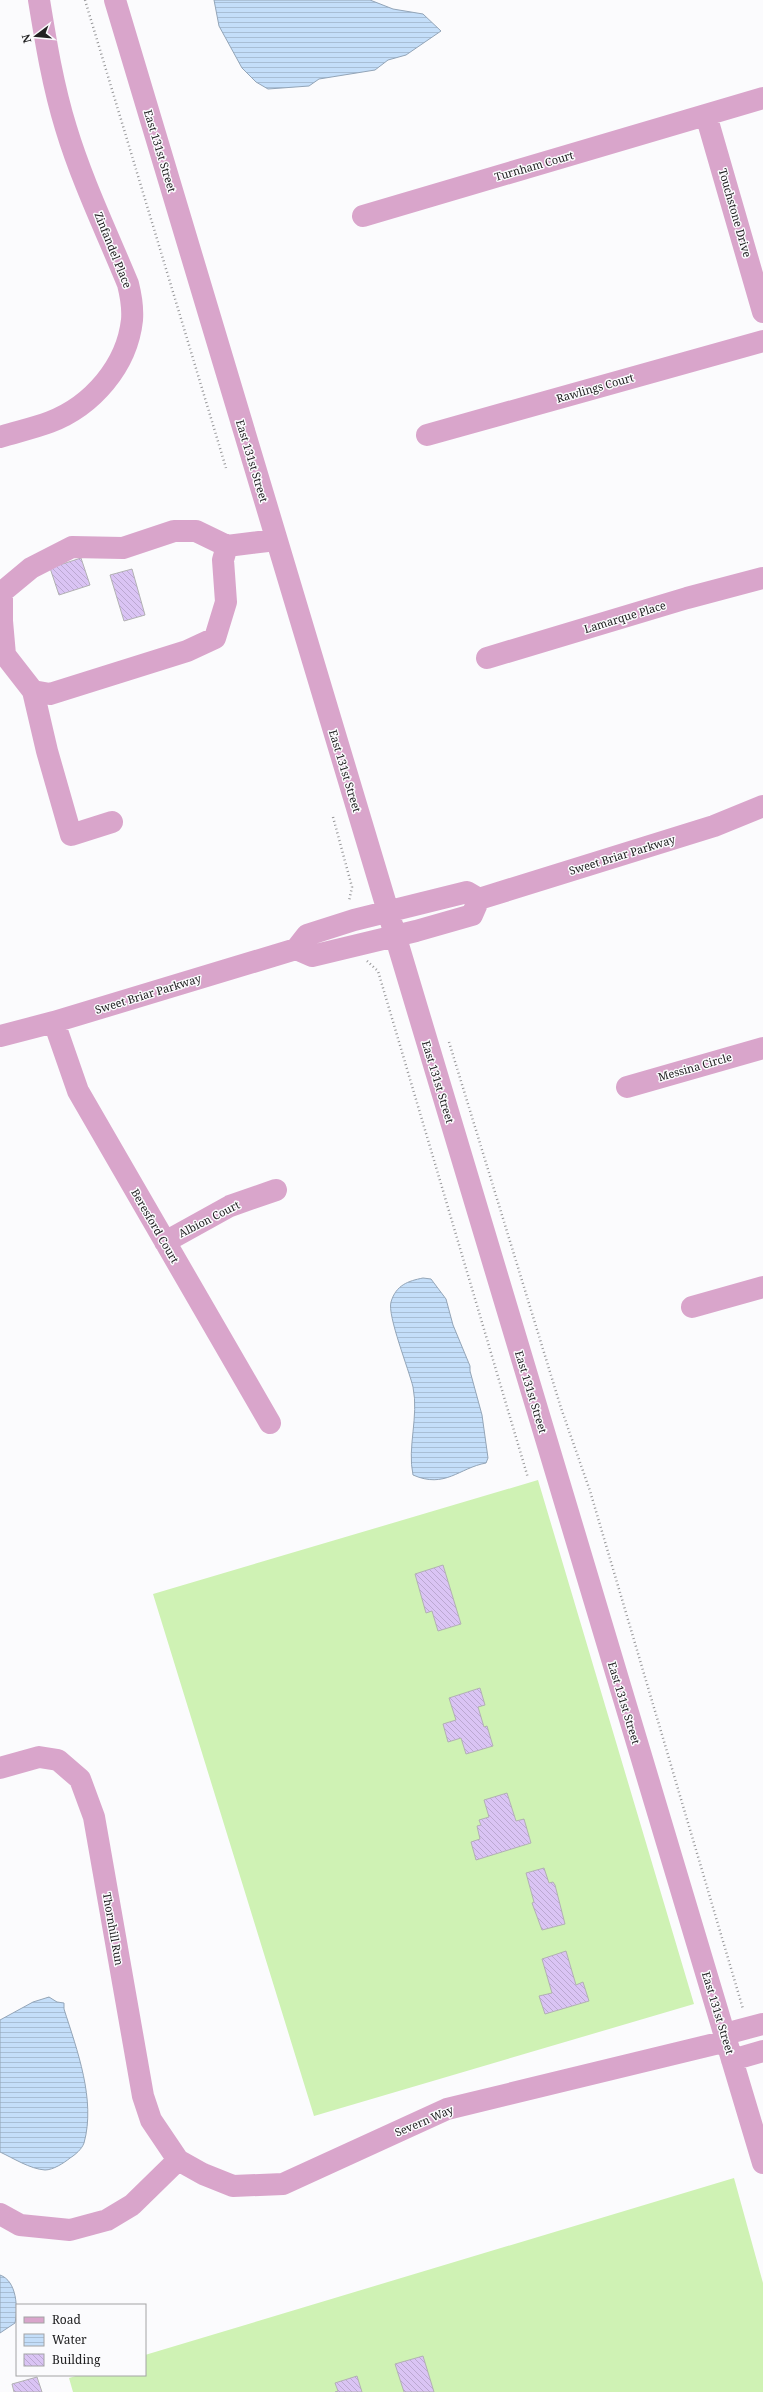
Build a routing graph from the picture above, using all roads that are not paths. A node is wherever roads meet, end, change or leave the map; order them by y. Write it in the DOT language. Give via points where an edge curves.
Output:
graph roads {
  1 [pos="39,0"];
  2 [pos="115,0"];
  3 [pos="763,98"];
  4 [pos="706,115"];
  5 [pos="363,216"];
  6 [pos="763,312"];
  7 [pos="763,340"];
  8 [pos="427,435"];
  9 [pos="0,437"];
  10 [pos="276,540"];
  11 [pos="227,546"];
  12 [pos="763,578"];
  13 [pos="487,658"];
  14 [pos="33,691"];
  15 [pos="763,806"];
  16 [pos="112,822"];
  17 [pos="479,899"];
  18 [pos="387,913"];
  19 [pos="394,936"];
  20 [pos="296,949"];
  21 [pos="54,1022"];
  22 [pos="0,1036"];
  23 [pos="763,1048"];
  24 [pos="627,1087"];
  25 [pos="276,1190"];
  26 [pos="165,1242"];
  27 [pos="763,1287"];
  28 [pos="692,1307"];
  29 [pos="270,1423"];
  30 [pos="0,1768"];
  31 [pos="756,2026"];
  32 [pos="728,2045"];
  33 [pos="763,2051"];
  34 [pos="178,2160"];
  35 [pos="763,2163"];
  36 [pos="0,2214"];
  1 -- 9 [label="street, Zinfandel Place" via="52,76 66,129 128,284 132,301 132,321 120,359 108,379 93,395 81,405 50,422"];
  2 -- 10 [label="street, East 131st Street"];
  3 -- 4 [label="street, Turnham Court"];
  4 -- 5 [label="street, Turnham Court"];
  4 -- 6 [label="street, Touchstone Drive"];
  7 -- 8 [label="street, Rawlings Court"];
  10 -- 11 [label="street"];
  10 -- 18 [label="street, East 131st Street"];
  11 -- 14 [label="street" via="223,560 226,602 215,638 187,652 50,694"];
  11 -- 14 [label="street" via="196,531 174,531 123,548 72,547 31,568 2,592 2,621 5,655"];
  12 -- 13 [label="street, Lamarque Place"];
  14 -- 16 [label="street" via="46,751 71,835"];
  15 -- 17 [label="street, Sweet Briar Parkway" via="714,826"];
  17 -- 18 [label="street" via="467,892"];
  17 -- 19 [label="street" via="472,915"];
  18 -- 19 [label="street, East 131st Street"];
  18 -- 20 [label="street" via="354,920 307,935"];
  19 -- 20 [label="street" via="312,956"];
  19 -- 32 [label="street, East 131st Street"];
  20 -- 21 [label="street, Sweet Briar Parkway"];
  21 -- 22 [label="street, Sweet Briar Parkway"];
  21 -- 26 [label="street, Beresford Court" via="78,1091"];
  23 -- 24 [label="street, Messina Circle"];
  25 -- 26 [label="street, Albion Court" via="230,1206"];
  26 -- 29 [label="street, Beresford Court"];
  27 -- 28 [label="street"];
  30 -- 34 [label="street, Thornhill Run" via="39,1757 58,1760 80,1779 94,1817 143,2096 151,2120"];
  31 -- 32 [label="street"];
  32 -- 33 [label="street"];
  32 -- 34 [label="street, Severn Way" via="448,2109 283,2184 233,2186"];
  32 -- 35 [label="street, East 131st Street"];
  34 -- 36 [label="street" via="132,2205 107,2220 70,2230 20,2225"];
}
